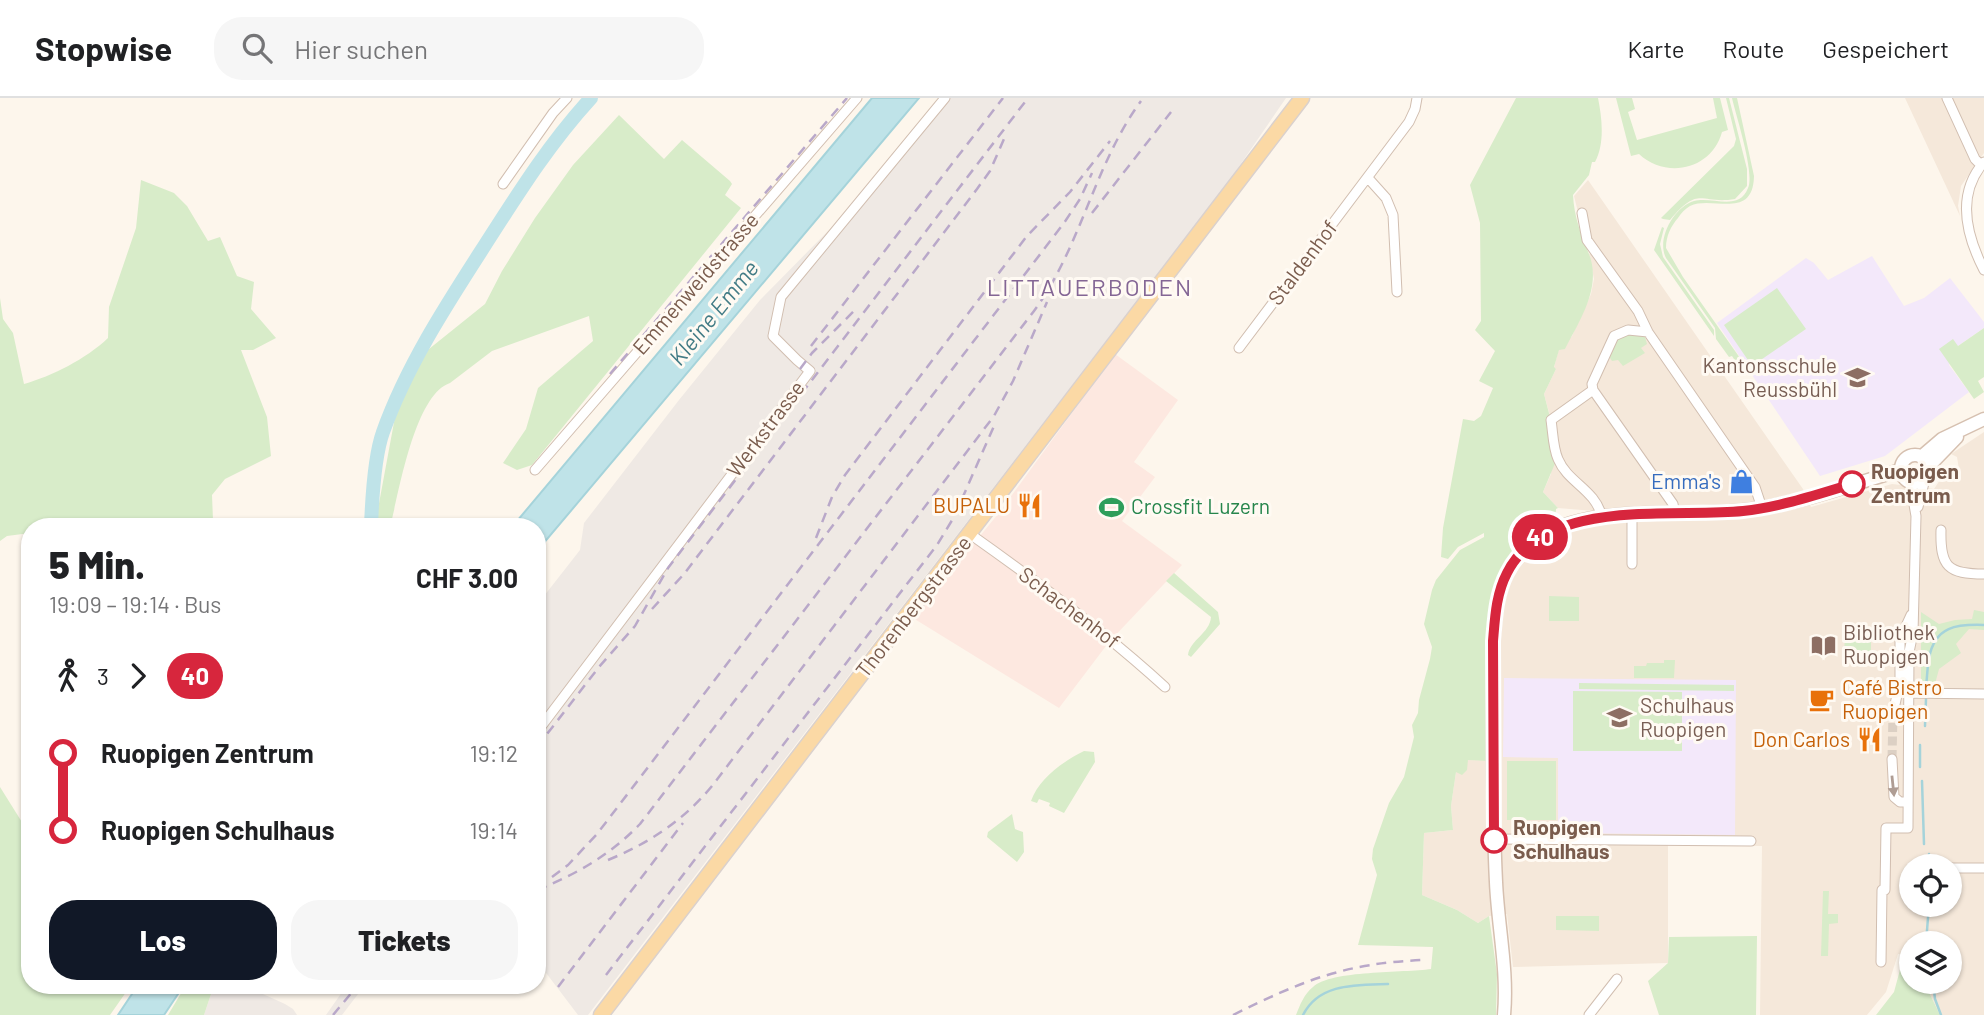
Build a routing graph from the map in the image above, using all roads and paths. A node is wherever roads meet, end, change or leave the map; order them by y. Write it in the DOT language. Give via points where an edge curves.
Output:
graph roads {
  1 [pos="567,98"];
  2 [pos="857,98"];
  3 [pos="945,98"];
  4 [pos="1303,98"];
  5 [pos="1417,98"];
  6 [pos="1947,98"];
  7 [pos="1982,164"];
  8 [pos="1368,178"];
  9 [pos="503,184"];
  10 [pos="1582,213"];
  11 [pos="1984,270"];
  12 [pos="1396,292"];
  13 [pos="1648,332"];
  14 [pos="1239,348"];
  15 [pos="1593,390"];
  16 [pos="1984,419"];
  17 [pos="1925,467"];
  18 [pos="535,470"];
  19 [pos="1901,470"];
  20 [pos="1910,482"];
  21 [pos="1762,508"];
  22 [pos="1675,514"];
  23 [pos="1632,516"];
  24 [pos="1916,516"];
  25 [pos="1602,517"];
  26 [pos="1941,530"];
  27 [pos="970,534"];
  28 [pos="1632,564"];
  29 [pos="1984,574"];
  30 [pos="1914,611"];
  31 [pos="1165,687"];
  32 [pos="1908,693"];
  33 [pos="1984,694"];
  34 [pos="1893,713"];
  35 [pos="546,720"];
  36 [pos="1892,759"];
  37 [pos="1908,802"];
  38 [pos="1494,839"];
  39 [pos="1751,841"];
  40 [pos="1962,867"];
  41 [pos="1984,868"];
  42 [pos="1881,962"];
  43 [pos="1617,979"];
  44 [pos="601,1015"];
  45 [pos="1504,1015"];
  46 [pos="1588,1015"];
  1 -- 9 [label="street"];
  2 -- 18 [label="street, Emmenweidstrasse"];
  3 -- 35 [label="street, Werkstrasse" via="781,297 773,336 810,371"];
  4 -- 27 [label="main road, Thorenbergstrasse"];
  5 -- 8 [label="street, Staldenhof" via="1409,122"];
  6 -- 7 [label="street" via="1975,159"];
  7 -- 11 [label="street" via="1965,197 1972,239"];
  8 -- 12 [label="street" via="1387,198 1393,215"];
  8 -- 14 [label="street, Staldenhof"];
  10 -- 13 [label="street" via="1587,240"];
  13 -- 15 [label="street" via="1628,330 1614,336 1593,378"];
  13 -- 21 [label="street" via="1755,487"];
  15 -- 22 [label="street" via="1673,504"];
  15 -- 25 [label="street" via="1551,420 1559,462 1590,492"];
  16 -- 17 [label="street" via="1969,426"];
  17 -- 19 [label="street" via="1911,456"];
  17 -- 20 [label="street" via="1918,482"];
  17 -- 24 [label="street"];
  19 -- 20 [label="street"];
  19 -- 21 [label="street"];
  20 -- 24 [label="street"];
  21 -- 22 [label="street"];
  22 -- 23 [label="street"];
  23 -- 25 [label="street"];
  23 -- 28 [label="street"];
  24 -- 30 [label="street"];
  25 -- 38 [label="street" via="1562,526 1535,540 1507,571 1501,587 1493,641"];
  26 -- 29 [label="street" via="1941,555 1947,565 1957,573"];
  27 -- 31 [label="street, Schachenhof" via="1052,593"];
  27 -- 44 [label="main road, Thorenbergstrasse"];
  30 -- 32 [label="street"];
  30 -- 34 [label="street" via="1900,639 1900,682"];
  32 -- 33 [label="street"];
  32 -- 37 [label="street"];
  36 -- 37 [label="street, one-way" via="1894,797"];
  37 -- 42 [label="street" via="1908,828 1886,828"];
  38 -- 39 [label="street"];
  38 -- 45 [label="street" via="1506,974"];
  40 -- 41 [label="street"];
  43 -- 46 [label="street"];
}
